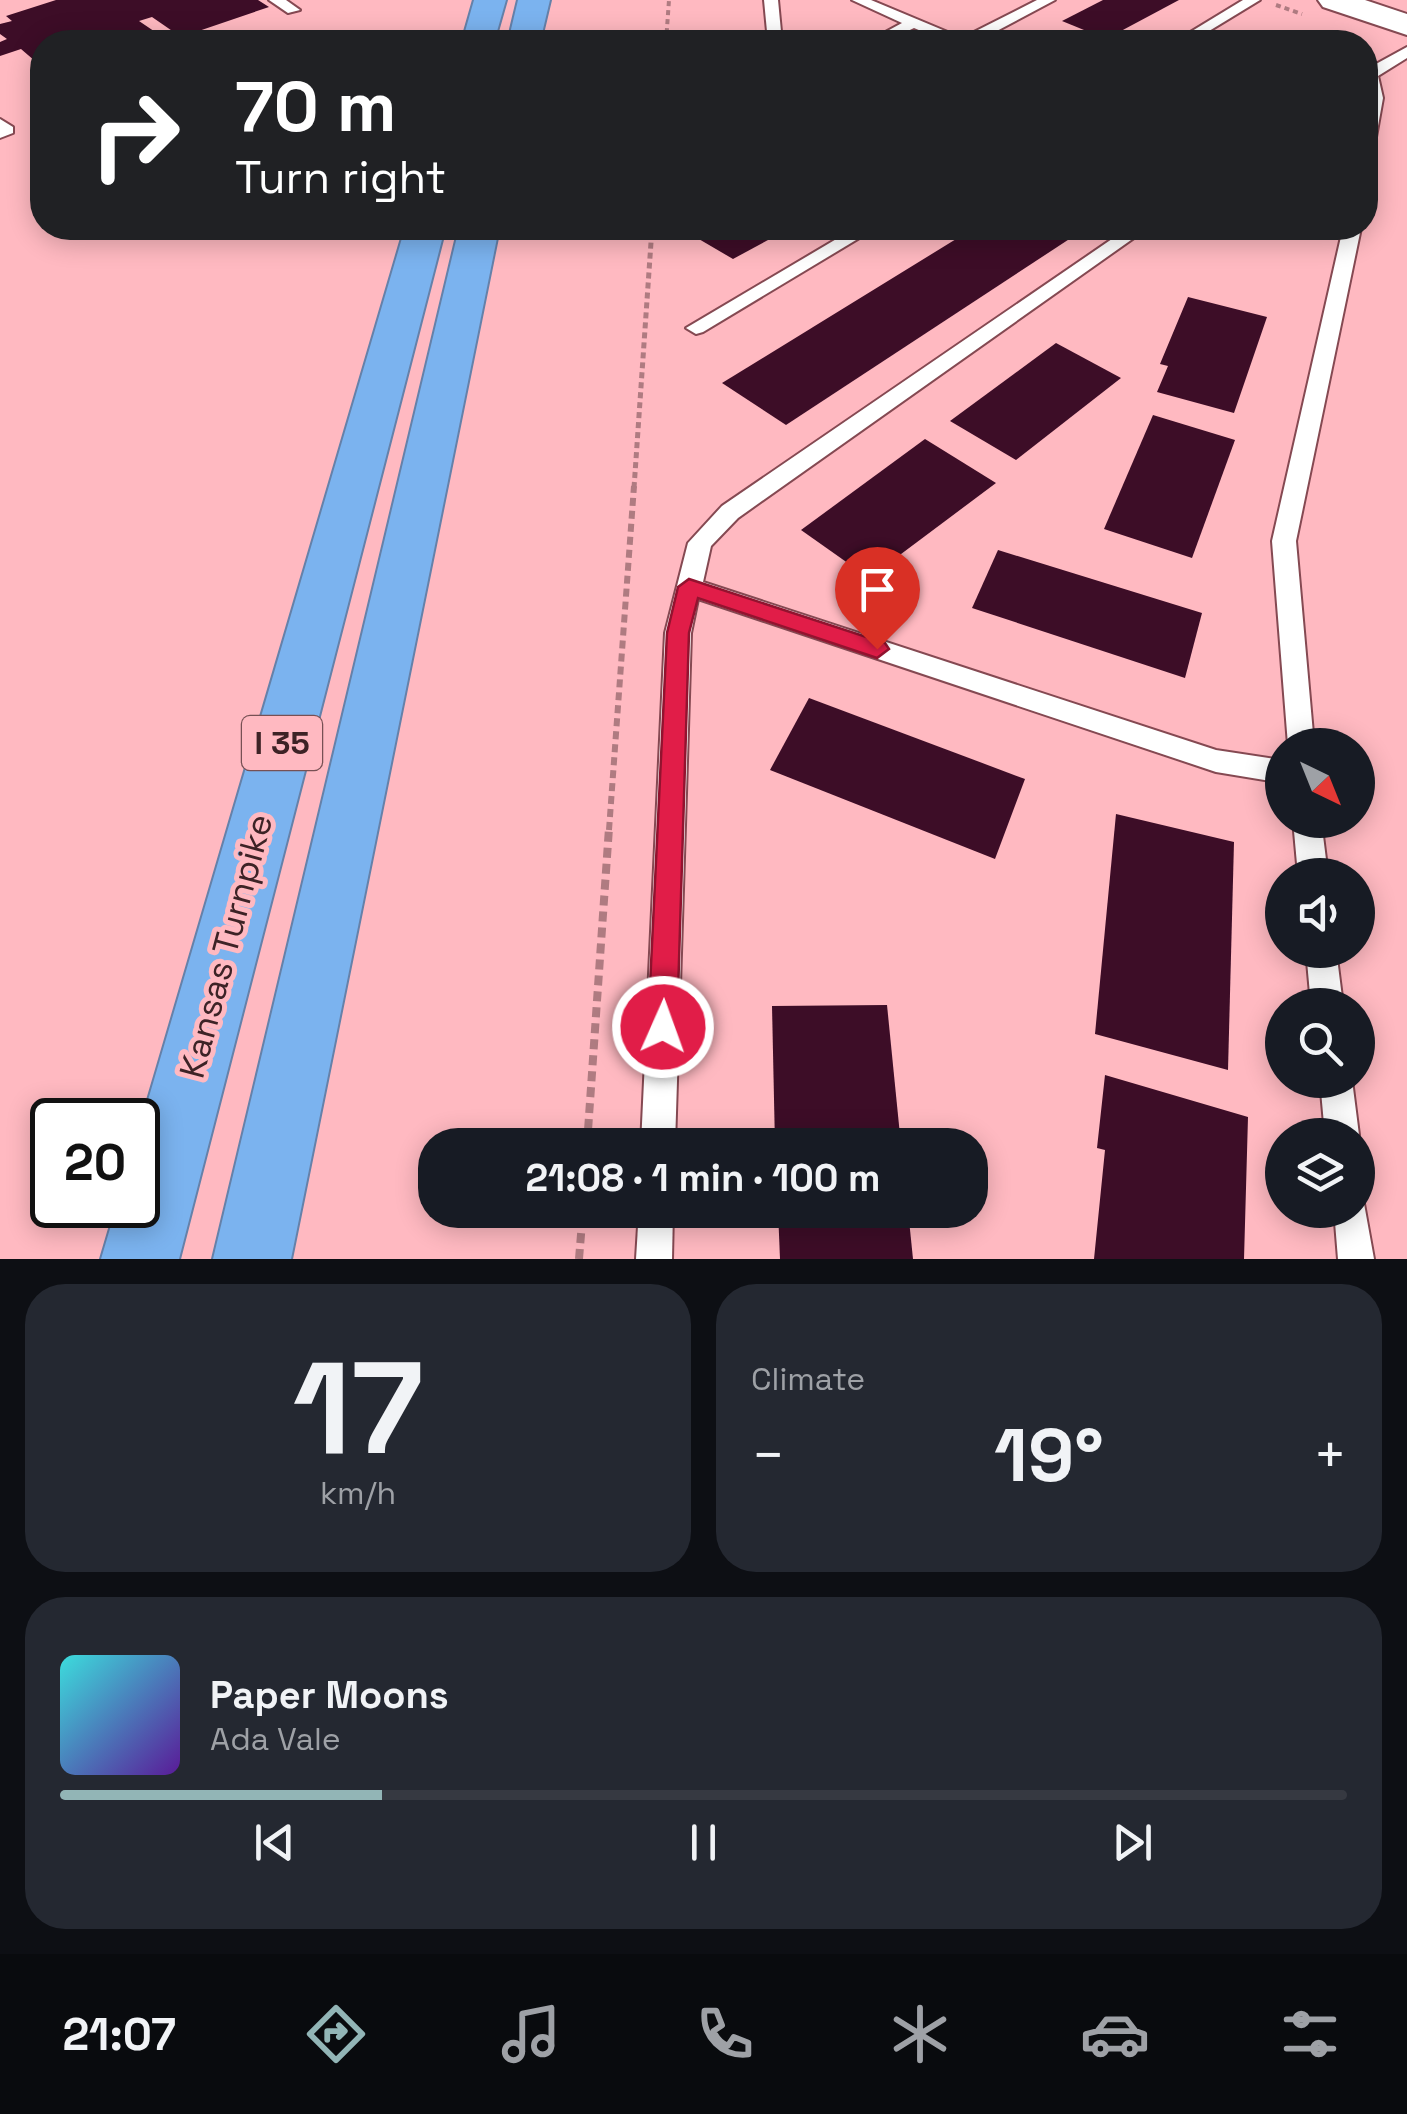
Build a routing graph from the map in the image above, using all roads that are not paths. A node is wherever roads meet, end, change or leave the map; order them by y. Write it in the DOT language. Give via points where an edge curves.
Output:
graph roads {
  1 [pos="276,0"];
  2 [pos="490,0"];
  3 [pos="534,0"];
  4 [pos="771,0"];
  5 [pos="859,0"];
  6 [pos="1048,0"];
  7 [pos="1253,0"];
  8 [pos="1334,0"];
  9 [pos="293,10"];
  10 [pos="914,24"];
  11 [pos="1407,26"];
  12 [pos="481,30"];
  13 [pos="527,30"];
  14 [pos="774,30"];
  15 [pos="901,30"];
  16 [pos="930,30"];
  17 [pos="987,30"];
  18 [pos="1202,30"];
  19 [pos="1407,52"];
  20 [pos="1378,69"];
  21 [pos="0,124"];
  22 [pos="0,133"];
  23 [pos="422,240"];
  24 [pos="476,240"];
  25 [pos="846,240"];
  26 [pos="1122,240"];
  27 [pos="1349,240"];
  28 [pos="696,328"];
  29 [pos="689,587"];
  30 [pos="1300,728"];
  31 [pos="1265,769"];
  32 [pos="659,1128"];
  33 [pos="655,1228"];
  34 [pos="1353,1228"];
  35 [pos="140,1259"];
  36 [pos="252,1259"];
  37 [pos="654,1259"];
  38 [pos="1356,1259"];
  1 -- 9 [label="lane"];
  2 -- 12 [label="highway"];
  3 -- 13 [label="highway"];
  4 -- 14 [label="lane"];
  5 -- 10 [label="lane"];
  6 -- 17 [label="lane"];
  7 -- 18 [label="lane"];
  8 -- 11 [label="main road"];
  10 -- 15 [label="lane"];
  10 -- 16 [label="lane"];
  19 -- 20 [label="lane"];
  21 -- 22 [label="lane" via="7,130"];
  23 -- 35 [label="highway, Kansas Turnpike / I 35"];
  24 -- 36 [label="highway, I 35"];
  25 -- 28 [label="lane"];
  26 -- 29 [label="lane" via="730,512 700,543"];
  27 -- 30 [label="lane" via="1284,541"];
  29 -- 31 [label="lane" via="1216,761"];
  29 -- 32 [label="lane" via="678,633"];
  33 -- 37 [label="lane"];
  34 -- 38 [label="lane"];
}
